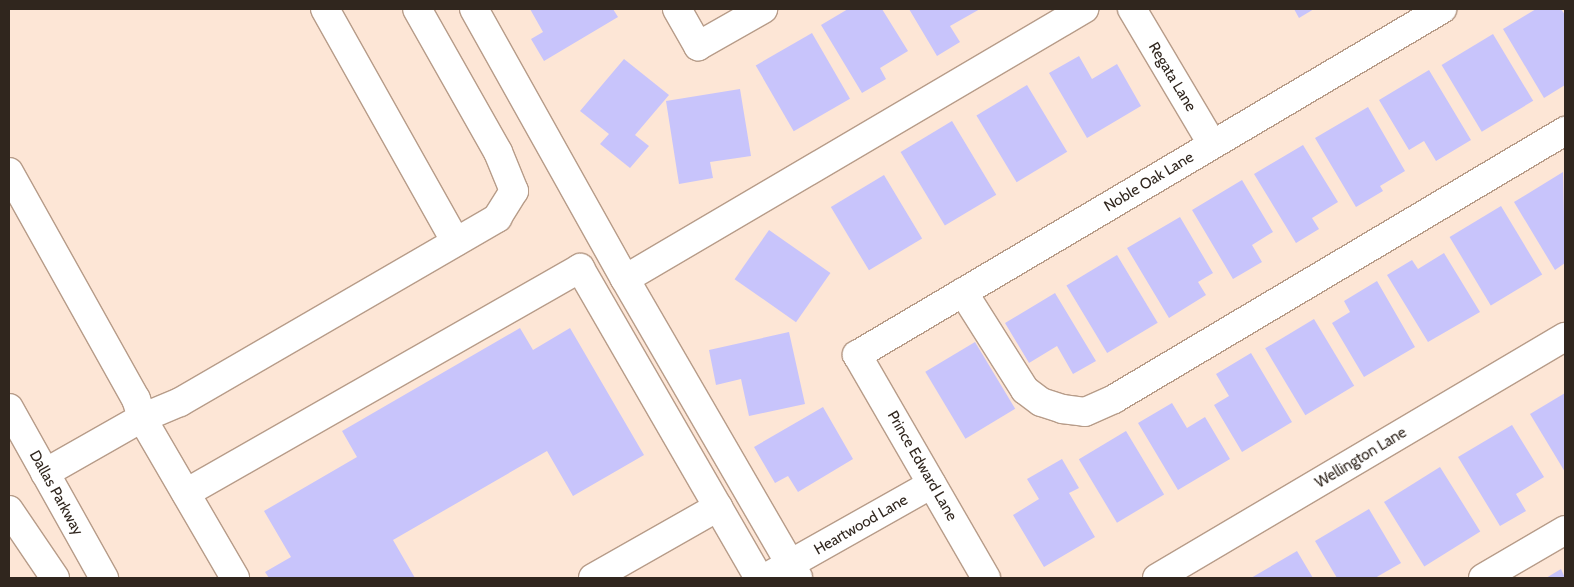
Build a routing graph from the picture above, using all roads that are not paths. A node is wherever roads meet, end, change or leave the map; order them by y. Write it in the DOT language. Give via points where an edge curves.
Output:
graph roads {
  1 [pos="326,9"];
  2 [pos="417,9"];
  3 [pos="474,9"];
  4 [pos="677,9"];
  5 [pos="763,9"];
  6 [pos="1084,9"];
  7 [pos="1132,9"];
  8 [pos="1442,9"];
  9 [pos="1565,131"];
  10 [pos="1212,144"];
  11 [pos="9,172"];
  12 [pos="456,242"];
  13 [pos="625,279"];
  14 [pos="963,292"];
  15 [pos="1565,337"];
  16 [pos="857,355"];
  17 [pos="9,408"];
  18 [pos="142,418"];
  19 [pos="45,473"];
  20 [pos="932,484"];
  21 [pos="186,493"];
  22 [pos="718,507"];
  23 [pos="9,510"];
  24 [pos="1565,530"];
  25 [pos="794,572"];
  26 [pos="55,578"];
  27 [pos="104,578"];
  28 [pos="235,578"];
  29 [pos="593,578"];
  30 [pos="761,578"];
  31 [pos="986,578"];
  32 [pos="1157,578"];
  33 [pos="1483,578"];
  1 -- 12 [label="main road"];
  2 -- 12 [label="main road" via="498,152 514,191 497,218"];
  3 -- 13 [label="main road"];
  4 -- 5 [label="main road" via="698,46"];
  6 -- 13 [label="main road"];
  7 -- 10 [label="main road, Regata Lane"];
  8 -- 10 [label="main road, Noble Oak Lane"];
  9 -- 14 [label="main road" via="1114,399 1085,412 1041,402 1025,390"];
  10 -- 14 [label="main road, Noble Oak Lane"];
  11 -- 18 [label="main road" via="136,399"];
  12 -- 18 [label="main road" via="180,402"];
  13 -- 25 [label="main road"];
  14 -- 16 [label="main road, Noble Oak Lane"];
  15 -- 32 [label="main road, Wellington Lane"];
  16 -- 20 [label="main road, Prince Edward Lane"];
  17 -- 19 [label="main road, Dallas Parkway"];
  18 -- 19 [label="main road"];
  18 -- 21 [label="main road"];
  19 -- 27 [label="main road, Dallas Parkway"];
  20 -- 25 [label="main road, Heartwood Lane"];
  20 -- 31 [label="main road, Prince Edward Lane"];
  21 -- 22 [label="main road" via="580,268"];
  21 -- 28 [label="main road"];
  22 -- 29 [label="main road"];
  22 -- 30 [label="main road"];
  23 -- 26 [label="main road"];
  24 -- 33 [label="main road"];
  25 -- 30 [label="main road, Heartwood Lane"];
}
